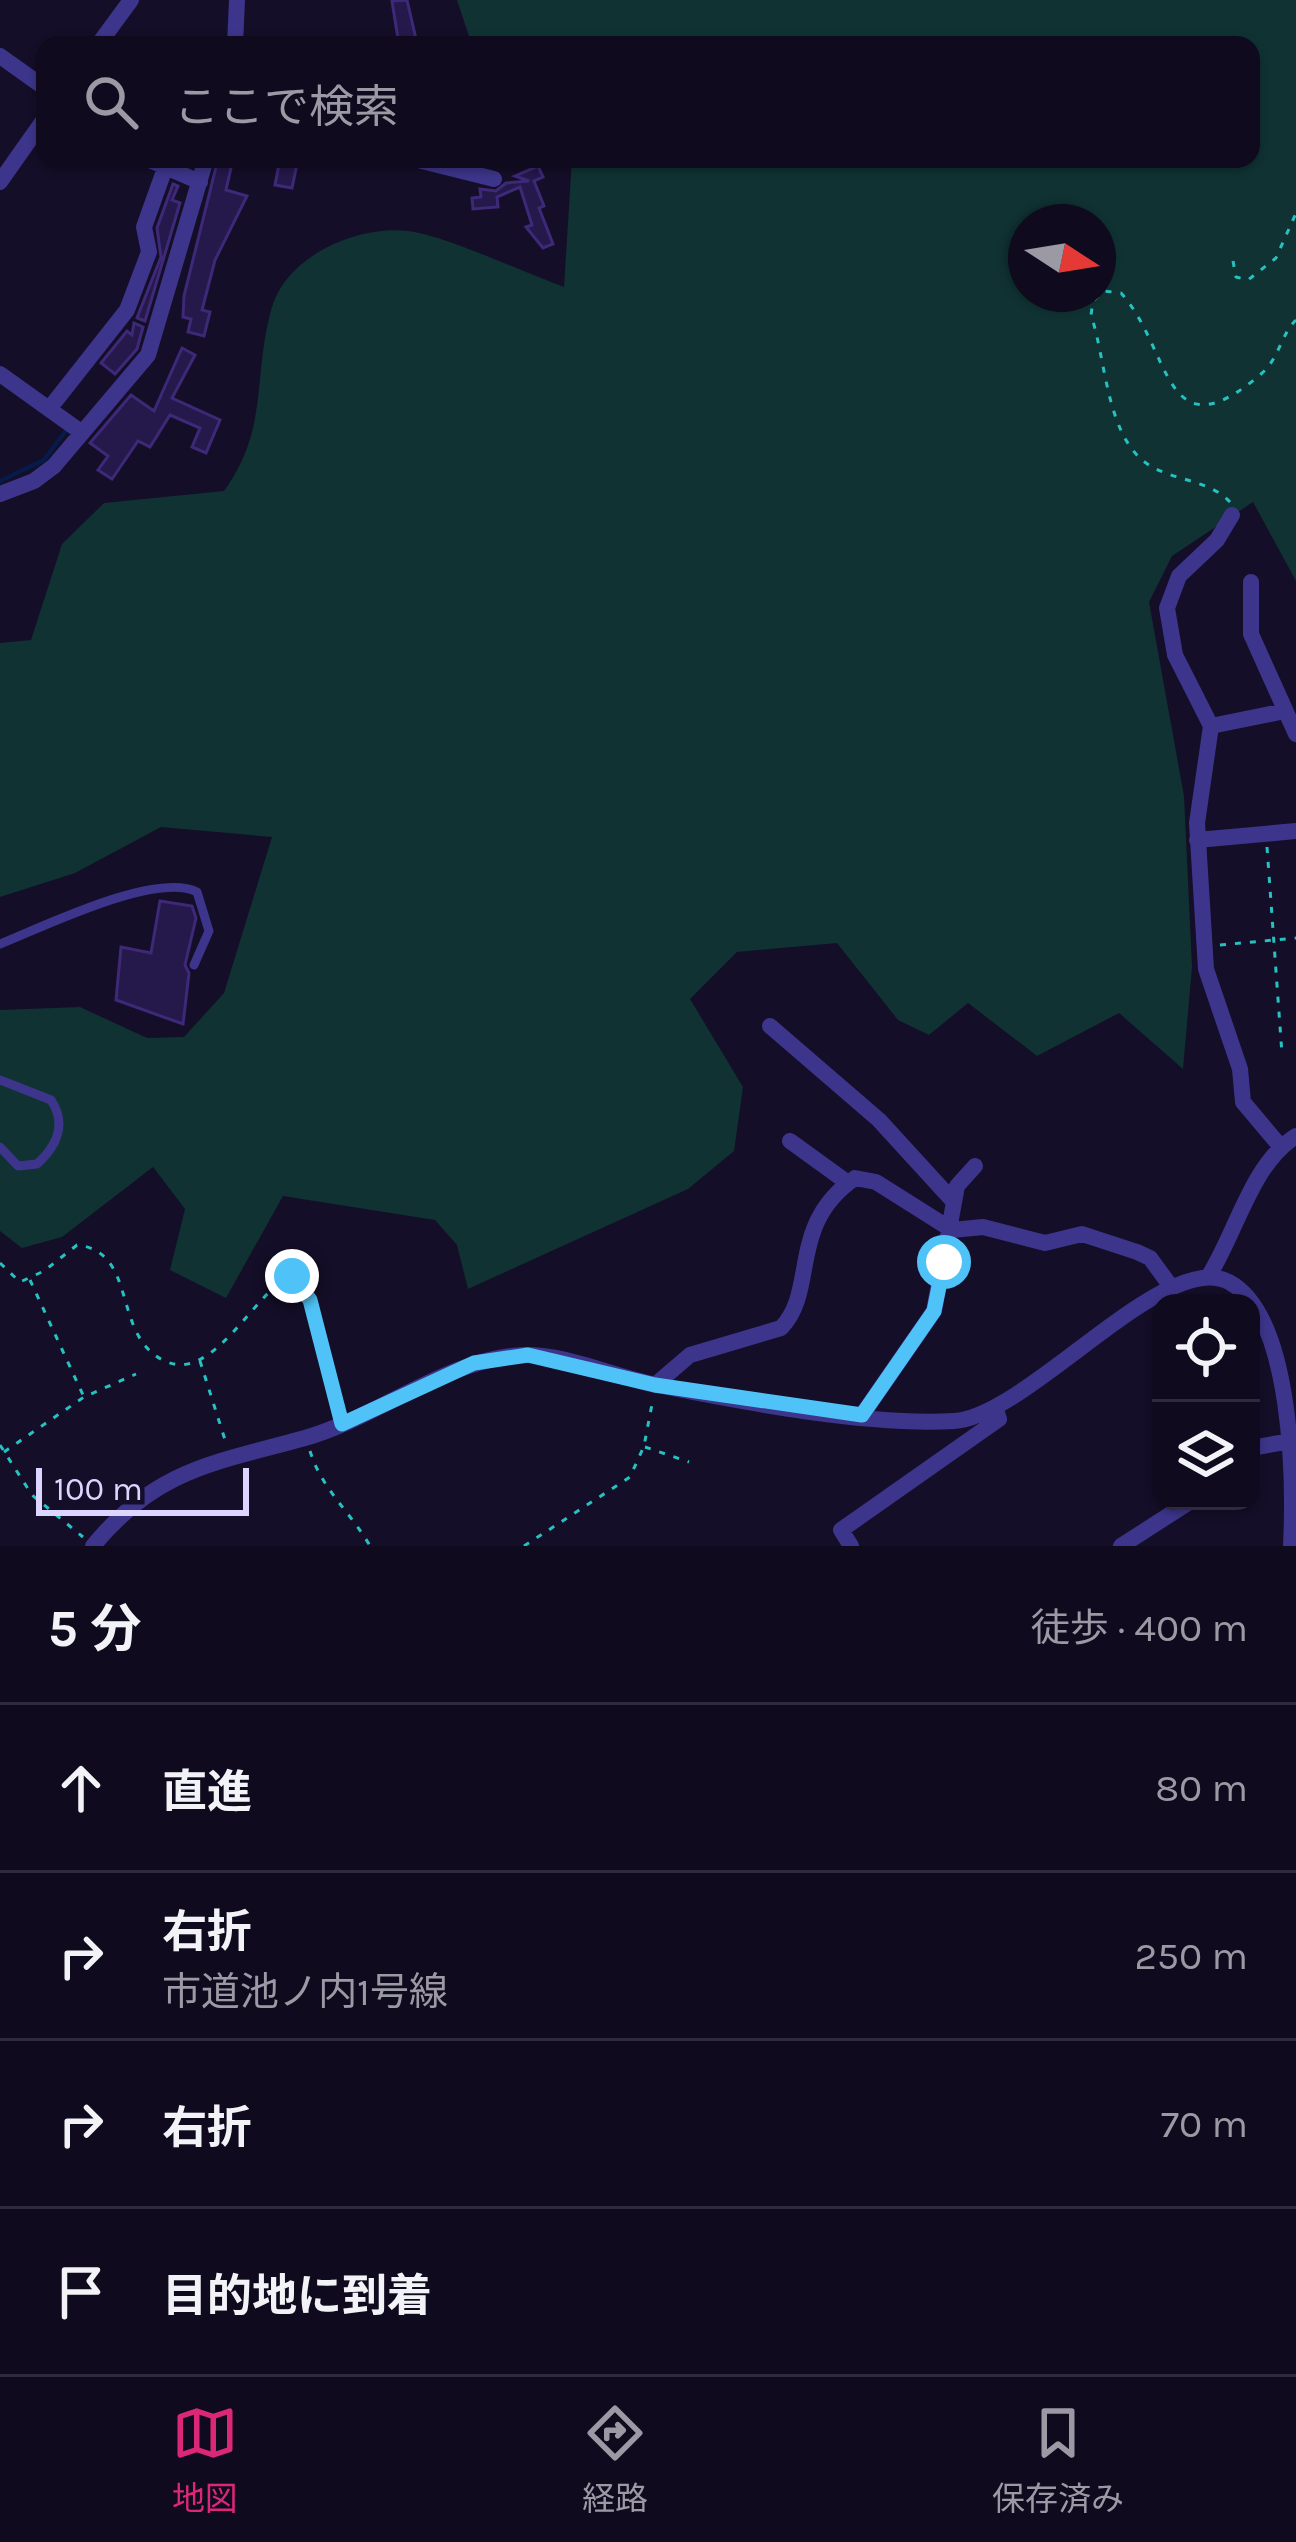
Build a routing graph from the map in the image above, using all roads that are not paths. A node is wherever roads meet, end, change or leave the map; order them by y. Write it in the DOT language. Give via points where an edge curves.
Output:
graph roads {
  1 [pos="131,0"];
  2 [pos="238,0"];
  3 [pos="105,36"];
  4 [pos="236,36"];
  5 [pos="0,56"];
  6 [pos="36,82"];
  7 [pos="36,131"];
  8 [pos="160,168"];
  9 [pos="204,168"];
  10 [pos="450,168"];
  11 [pos="164,171"];
  12 [pos="494,179"];
  13 [pos="0,182"];
  14 [pos="200,182"];
  15 [pos="0,374"];
  16 [pos="49,410"];
  17 [pos="81,432"];
  18 [pos="0,494"];
  19 [pos="1232,515"];
  20 [pos="1251,583"];
  21 [pos="1285,711"];
  22 [pos="1211,726"];
  23 [pos="1296,734"];
  24 [pos="1296,831"];
  25 [pos="1197,840"];
  26 [pos="0,944"];
  27 [pos="194,965"];
  28 [pos="770,1026"];
  29 [pos="0,1080"];
  30 [pos="790,1141"];
  31 [pos="1288,1141"];
  32 [pos="0,1147"];
  33 [pos="975,1166"];
  34 [pos="848,1184"];
  35 [pos="954,1202"];
  36 [pos="952,1230"];
  37 [pos="1208,1277"];
  38 [pos="1172,1288"];
  39 [pos="655,1385"];
  40 [pos="995,1407"];
  41 [pos="862,1415"];
  42 [pos="1293,1443"];
  43 [pos="1260,1447"];
  44 [pos="1177,1510"];
  45 [pos="93,1545"];
  46 [pos="851,1546"];
  47 [pos="1121,1546"];
  48 [pos="1291,1546"];
  1 -- 3 [label="street"];
  2 -- 4 [label="street"];
  5 -- 6 [label="street"];
  7 -- 13 [label="street"];
  8 -- 11 [label="street"];
  9 -- 14 [label="street"];
  10 -- 12 [label="street"];
  11 -- 14 [label="street"];
  11 -- 16 [label="street" via="127,310"];
  14 -- 17 [label="street" via="148,355"];
  15 -- 16 [label="street"];
  16 -- 17 [label="street"];
  17 -- 18 [label="street" via="34,481"];
  19 -- 22 [label="street" via="1178,576 1167,608 1175,656"];
  20 -- 21 [label="street" via="1251,634"];
  21 -- 22 [label="street"];
  21 -- 23 [label="street"];
  22 -- 25 [label="street"];
  24 -- 25 [label="street"];
  25 -- 31 [label="street" via="1211,994 1240,1070 1243,1102"];
  26 -- 27 [label="lane" via="177,886 197,892 209,923"];
  28 -- 35 [label="street" via="879,1120"];
  29 -- 32 [label="lane" via="51,1100 59,1123 56,1143 37,1164 18,1166"];
  30 -- 34 [label="street"];
  31 -- 37 [label="street"];
  33 -- 35 [label="street" via="961,1176"];
  34 -- 36 [label="street" via="876,1182"];
  34 -- 39 [label="street" via="811,1232 781,1328 690,1355"];
  35 -- 36 [label="street"];
  36 -- 38 [label="street" via="997,1229 1036,1242 1082,1234 1150,1258"];
  36 -- 41 [label="street" via="934,1311"];
  37 -- 38 [label="street"];
  37 -- 42 [label="street" via="1233,1284 1256,1307"];
  38 -- 40 [label="street"];
  39 -- 41 [label="street"];
  39 -- 45 [label="street" via="552,1358 474,1363 342,1424 150,1489"];
  40 -- 41 [label="street" via="949,1421"];
  40 -- 46 [label="street" via="999,1420 841,1530"];
  42 -- 43 [label="street"];
  42 -- 48 [label="street"];
  44 -- 47 [label="street"];
}
